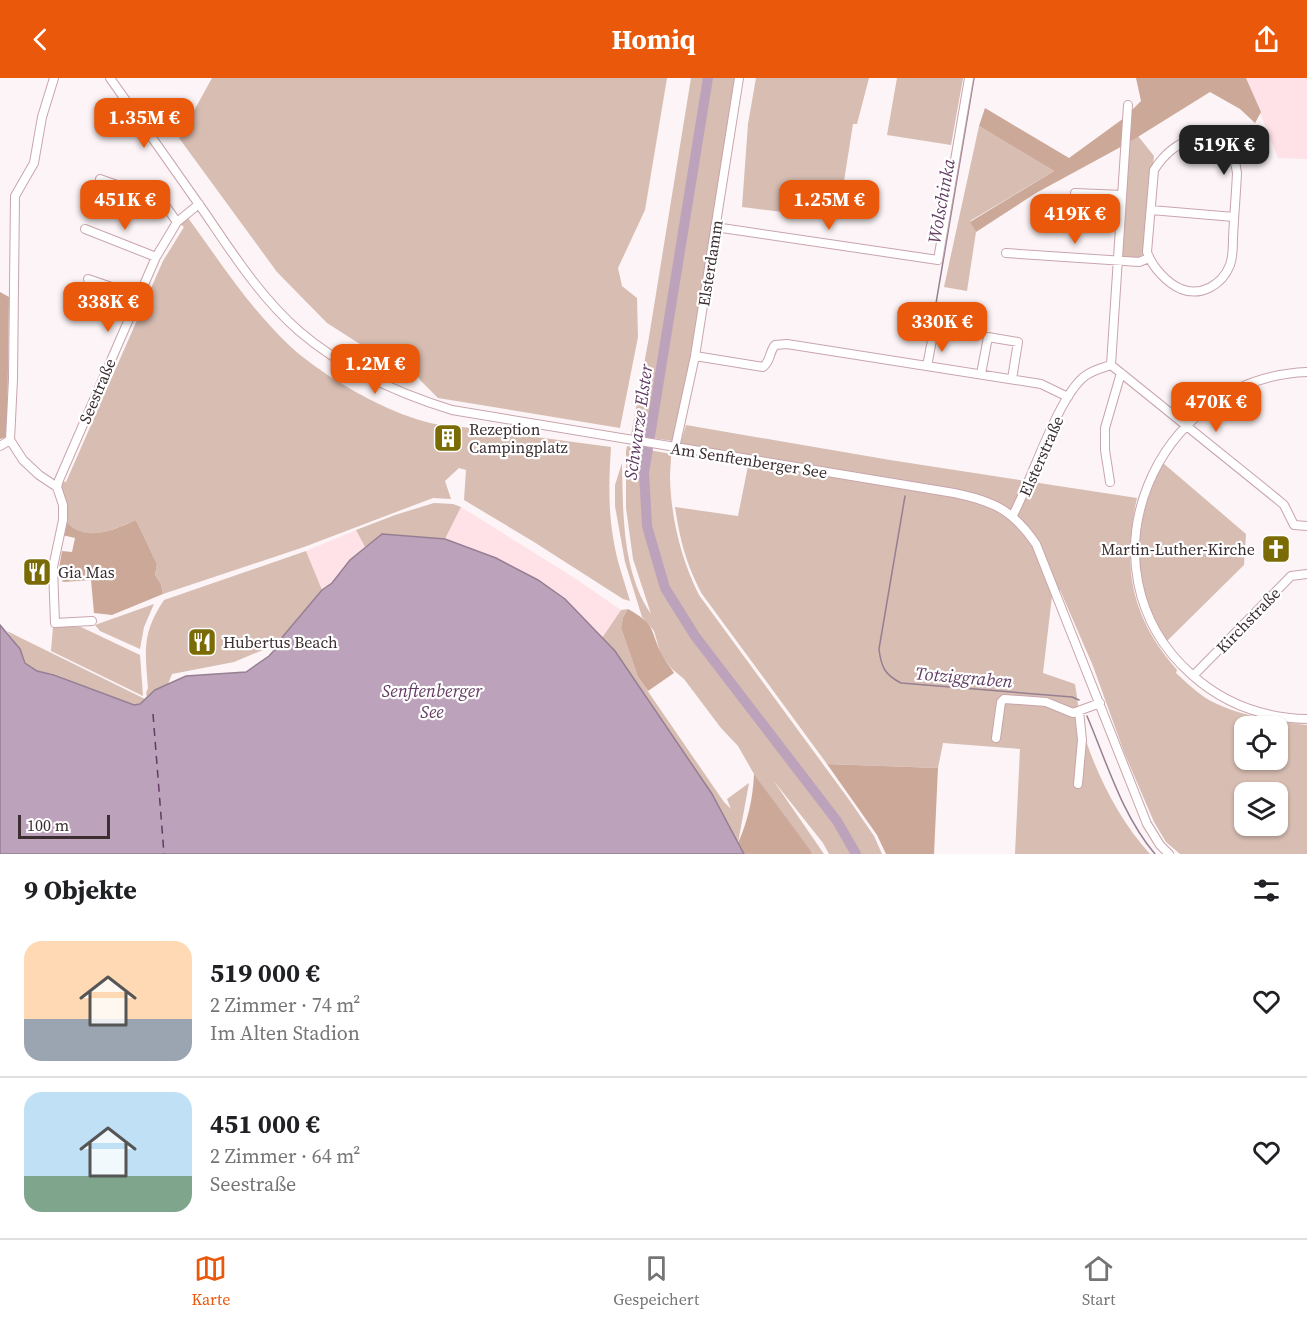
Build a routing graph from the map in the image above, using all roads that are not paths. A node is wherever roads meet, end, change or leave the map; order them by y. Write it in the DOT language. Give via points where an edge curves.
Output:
graph roads {
  1 [pos="54,78"];
  2 [pos="110,78"];
  3 [pos="739,78"];
  4 [pos="969,78"];
  5 [pos="1128,105"];
  6 [pos="100,179"];
  7 [pos="1076,193"];
  8 [pos="1122,195"];
  9 [pos="199,204"];
  10 [pos="1151,210"];
  11 [pos="1234,218"];
  12 [pos="177,222"];
  13 [pos="715,227"];
  14 [pos="85,229"];
  15 [pos="1006,253"];
  16 [pos="156,257"];
  17 [pos="1149,258"];
  18 [pos="1118,261"];
  19 [pos="88,279"];
  20 [pos="138,296"];
  21 [pos="933,335"];
  22 [pos="695,356"];
  23 [pos="1111,365"];
  24 [pos="927,366"];
  25 [pos="1307,372"];
  26 [pos="1121,373"];
  27 [pos="981,374"];
  28 [pos="1012,379"];
  29 [pos="1068,397"];
  30 [pos="1186,425"];
  31 [pos="10,440"];
  32 [pos="0,446"];
  33 [pos="675,448"];
  34 [pos="1110,482"];
  35 [pos="57,487"];
  36 [pos="1013,515"];
  37 [pos="1307,526"];
  38 [pos="1307,574"];
  39 [pos="93,621"];
  40 [pos="1193,676"];
  41 [pos="1100,703"];
  42 [pos="1079,711"];
  43 [pos="1307,719"];
  44 [pos="996,738"];
  45 [pos="1078,784"];
  46 [pos="1169,854"];
  1 -- 31 [label="street" via="34,162 15,196"];
  2 -- 9 [label="street, Am Senftenberger See"];
  3 -- 13 [label="street, Elsterdamm"];
  4 -- 13 [label="street" via="938,260"];
  5 -- 8 [label="street"];
  6 -- 12 [label="street" via="162,201"];
  7 -- 8 [label="street"];
  8 -- 18 [label="street"];
  9 -- 12 [label="street, Seestraße"];
  9 -- 33 [label="street, Am Senftenberger See" via="275,307 299,331 359,372 452,410"];
  10 -- 11 [label="street"];
  10 -- 11 [label="street" via="1155,170 1161,159 1190,139 1204,138 1225,147 1236,159"];
  10 -- 17 [label="street"];
  11 -- 17 [label="street" via="1231,264 1216,284 1206,290 1182,289"];
  12 -- 16 [label="street, Seestraße"];
  13 -- 22 [label="street, Elsterdamm"];
  14 -- 16 [label="street"];
  15 -- 18 [label="street"];
  16 -- 20 [label="street, Seestraße"];
  17 -- 18 [label="street" via="1139,262"];
  18 -- 23 [label="street"];
  19 -- 20 [label="street"];
  20 -- 35 [label="street, Seestraße"];
  21 -- 24 [label="street"];
  22 -- 24 [label="street, Elsterstraße" via="764,367 775,345 786,344"];
  22 -- 33 [label="street, Elsterdamm"];
  23 -- 26 [label="street"];
  23 -- 29 [label="street, Elsterstraße" via="1084,377"];
  24 -- 27 [label="street, Elsterstraße"];
  25 -- 30 [label="street" via="1275,376 1239,388"];
  26 -- 30 [label="street"];
  26 -- 34 [label="street" via="1105,428"];
  27 -- 28 [label="street, Elsterstraße"];
  27 -- 28 [label="street" via="988,337 1018,342"];
  28 -- 29 [label="street, Elsterstraße" via="1041,384"];
  29 -- 36 [label="street, Elsterstraße"];
  30 -- 37 [label="street" via="1277,499 1294,525"];
  30 -- 40 [label="street" via="1160,459 1142,499 1135,566 1143,602 1159,636"];
  31 -- 32 [label="street"];
  31 -- 35 [label="street" via="23,460"];
  33 -- 36 [label="street, Am Senftenberger See" via="977,498"];
  35 -- 39 [label="street" via="63,520 53,567 55,623"];
  36 -- 41 [label="street, Am Senftenberger See" via="1036,544"];
  38 -- 40 [label="street, Kirchstraße" via="1291,576"];
  40 -- 43 [label="street" via="1238,705 1268,715"];
  41 -- 42 [label="street"];
  41 -- 46 [label="street, Am Senftenberger See" via="1147,824"];
  42 -- 44 [label="street" via="1046,702 1004,699"];
  42 -- 45 [label="street" via="1082,740"];
}
